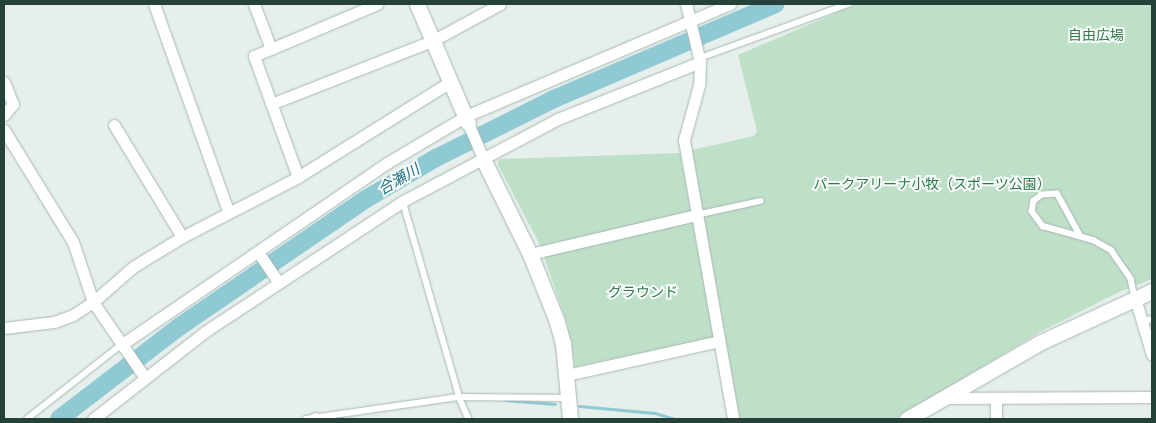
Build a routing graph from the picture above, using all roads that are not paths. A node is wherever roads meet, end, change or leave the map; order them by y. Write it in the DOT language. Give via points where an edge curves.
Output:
graph roads {
  1 [pos="154,4"];
  2 [pos="254,4"];
  3 [pos="378,4"];
  4 [pos="417,4"];
  5 [pos="500,4"];
  6 [pos="686,4"];
  7 [pos="730,4"];
  8 [pos="848,4"];
  9 [pos="719,7"];
  10 [pos="692,18"];
  11 [pos="434,40"];
  12 [pos="271,48"];
  13 [pos="700,60"];
  14 [pos="4,82"];
  15 [pos="450,82"];
  16 [pos="270,104"];
  17 [pos="4,115"];
  18 [pos="467,120"];
  19 [pos="114,125"];
  20 [pos="4,130"];
  21 [pos="8,148"];
  22 [pos="483,159"];
  23 [pos="298,177"];
  24 [pos="403,200"];
  25 [pos="761,201"];
  26 [pos="228,211"];
  27 [pos="696,215"];
  28 [pos="1080,236"];
  29 [pos="182,237"];
  30 [pos="258,252"];
  31 [pos="530,254"];
  32 [pos="279,283"];
  33 [pos="1152,292"];
  34 [pos="1135,298"];
  35 [pos="93,302"];
  36 [pos="1147,320"];
  37 [pos="4,328"];
  38 [pos="719,341"];
  39 [pos="123,348"];
  40 [pos="1152,356"];
  41 [pos="567,375"];
  42 [pos="143,376"];
  43 [pos="459,397"];
  44 [pos="1152,397"];
  45 [pos="569,398"];
  46 [pos="943,398"];
  47 [pos="996,400"];
  48 [pos="27,419"];
  49 [pos="93,419"];
  50 [pos="312,419"];
  51 [pos="469,419"];
  52 [pos="570,419"];
  53 [pos="733,419"];
  54 [pos="907,419"];
  55 [pos="996,419"];
  1 -- 26 [label="street"];
  2 -- 12 [label="street"];
  3 -- 12 [label="street"];
  4 -- 11 [label="street"];
  5 -- 11 [label="street"];
  6 -- 10 [label="street"];
  7 -- 9 [label="street"];
  8 -- 13 [label="lane"];
  9 -- 10 [label="street"];
  10 -- 13 [label="street"];
  10 -- 18 [label="street"];
  11 -- 15 [label="street"];
  11 -- 16 [label="street"];
  12 -- 16 [label="street" via="254,56"];
  13 -- 22 [label="street" via="560,118"];
  13 -- 27 [label="street" via="699,85 684,140"];
  14 -- 17 [label="street" via="13,104"];
  15 -- 18 [label="street"];
  15 -- 23 [label="street"];
  16 -- 23 [label="street"];
  18 -- 22 [label="street"];
  18 -- 30 [label="street" via="387,163"];
  19 -- 29 [label="street"];
  20 -- 21 [label="street"];
  21 -- 35 [label="street" via="73,242"];
  22 -- 24 [label="street"];
  22 -- 31 [label="street"];
  23 -- 26 [label="street"];
  24 -- 32 [label="street"];
  24 -- 43 [label="lane"];
  25 -- 27 [label="lane"];
  26 -- 29 [label="street"];
  27 -- 31 [label="street"];
  27 -- 38 [label="street"];
  28 -- 28 [label="lane" via="1043,226 1032,211 1034,201 1042,195 1056,194"];
  28 -- 34 [label="lane" via="1102,244 1118,258 1131,279"];
  29 -- 35 [label="street" via="133,268"];
  30 -- 32 [label="street"];
  30 -- 39 [label="street"];
  31 -- 41 [label="street" via="556,319"];
  32 -- 42 [label="street"];
  33 -- 34 [label="street"];
  34 -- 36 [label="street"];
  34 -- 46 [label="street" via="1041,342"];
  35 -- 37 [label="street" via="54,322"];
  35 -- 39 [label="street"];
  36 -- 40 [label="street"];
  38 -- 41 [label="street"];
  38 -- 53 [label="street"];
  39 -- 42 [label="street"];
  39 -- 48 [label="lane"];
  41 -- 45 [label="street"];
  42 -- 49 [label="street"];
  43 -- 45 [label="lane"];
  43 -- 50 [label="lane"];
  43 -- 51 [label="lane"];
  44 -- 47 [label="street"];
  45 -- 52 [label="street"];
  46 -- 47 [label="street"];
  46 -- 54 [label="street"];
  47 -- 55 [label="street"];
}
